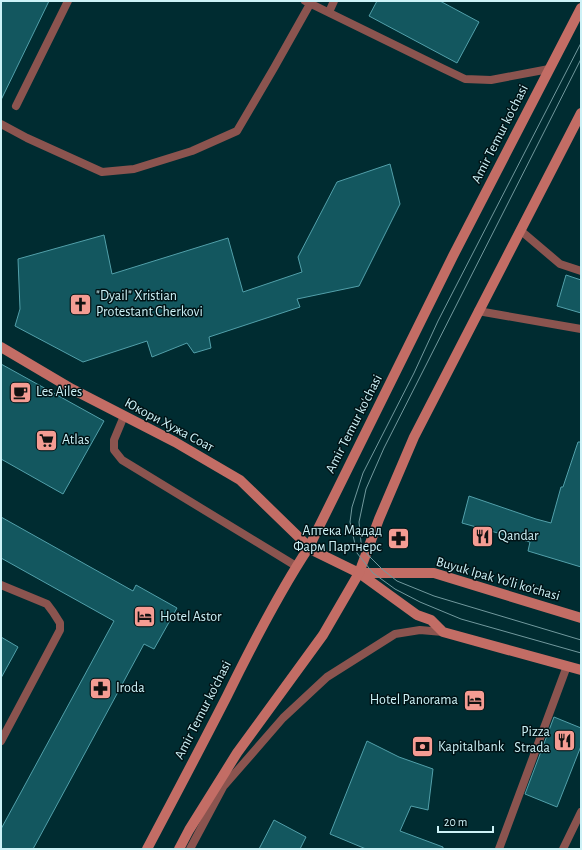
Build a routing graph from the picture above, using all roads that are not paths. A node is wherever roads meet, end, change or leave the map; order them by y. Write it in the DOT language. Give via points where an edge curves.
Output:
graph roads {
  1 [pos="68,1"];
  2 [pos="334,1"];
  3 [pos="308,2"];
  4 [pos="581,8"];
  5 [pos="329,12"];
  6 [pos="549,69"];
  7 [pos="16,106"];
  8 [pos="581,113"];
  9 [pos="1,124"];
  10 [pos="520,230"];
  11 [pos="581,271"];
  12 [pos="478,311"];
  13 [pos="581,329"];
  14 [pos="1,348"];
  15 [pos="124,416"];
  16 [pos="309,547"];
  17 [pos="296,566"];
  18 [pos="359,573"];
  19 [pos="1,585"];
  20 [pos="581,618"];
  21 [pos="443,632"];
  22 [pos="567,666"];
  23 [pos="581,670"];
  24 [pos="1,741"];
  25 [pos="581,812"];
  26 [pos="147,849"];
  27 [pos="179,849"];
  28 [pos="190,849"];
  29 [pos="499,849"];
  30 [pos="562,849"];
  1 -- 7 [label="lane"];
  2 -- 5 [label="lane"];
  3 -- 5 [label="lane"];
  3 -- 9 [label="lane" via="274,68 237,131 192,151 134,169 102,172"];
  4 -- 6 [label="main road, Amir Temur ko'chasi"];
  5 -- 6 [label="lane" via="465,79 491,80"];
  6 -- 16 [label="main road, Amir Temur ko'chasi"];
  8 -- 10 [label="main road"];
  10 -- 11 [label="lane" via="560,264"];
  10 -- 12 [label="main road"];
  12 -- 13 [label="lane"];
  12 -- 18 [label="main road" via="414,437"];
  14 -- 15 [label="main road, Юкори Хужа Соат"];
  15 -- 16 [label="main road, Юкори Хужа Соат" via="240,480"];
  15 -- 17 [label="lane" via="114,440 114,450 122,460"];
  16 -- 17 [label="main road, Amir Temur ko'chasi"];
  16 -- 18 [label="main road, Buyuk Ipak Yo'li ko'chasi"];
  17 -- 26 [label="main road, Amir Temur ko'chasi"];
  18 -- 20 [label="main road, Buyuk Ipak Yo'li ko'chasi" via="434,573"];
  18 -- 21 [label="main road, Buyuk Ipak Yo'li ko'chasi" via="417,615 431,620"];
  18 -- 27 [label="main road" via="323,635 237,754"];
  19 -- 24 [label="lane" via="47,604 60,623 60,630"];
  21 -- 22 [label="main road, Buyuk Ipak Yo'li ko'chasi"];
  21 -- 28 [label="lane" via="420,630 395,634 327,677 283,718 223,787"];
  22 -- 23 [label="main road, Buyuk Ipak Yo'li ko'chasi"];
  22 -- 29 [label="lane"];
  25 -- 30 [label="lane"];
}
